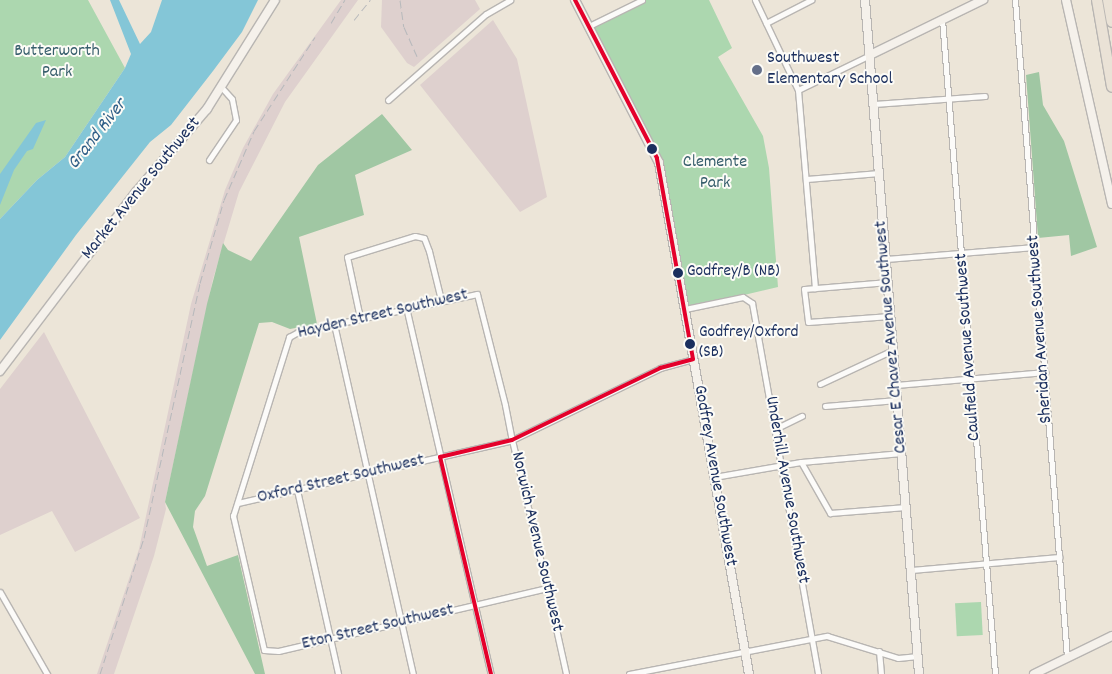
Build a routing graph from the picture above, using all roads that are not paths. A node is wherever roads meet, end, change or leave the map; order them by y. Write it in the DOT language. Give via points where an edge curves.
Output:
graph roads {
  1 [pos="275,0"];
  2 [pos="510,0"];
  3 [pos="575,0"];
  4 [pos="642,0"];
  5 [pos="755,0"];
  6 [pos="811,0"];
  7 [pos="865,0"];
  8 [pos="983,0"];
  9 [pos="1015,0"];
  10 [pos="1066,0"];
  11 [pos="1090,0"];
  12 [pos="1097,0"];
  13 [pos="1108,0"];
  14 [pos="942,19"];
  15 [pos="1112,22"];
  16 [pos="766,23"];
  17 [pos="589,26"];
  18 [pos="870,55"];
  19 [pos="1110,72"];
  20 [pos="1112,86"];
  21 [pos="222,88"];
  22 [pos="798,90"];
  23 [pos="985,96"];
  24 [pos="949,98"];
  25 [pos="388,100"];
  26 [pos="874,104"];
  27 [pos="209,160"];
  28 [pos="880,173"];
  29 [pos="806,179"];
  30 [pos="1112,204"];
  31 [pos="1035,247"];
  32 [pos="962,253"];
  33 [pos="886,259"];
  34 [pos="888,282"];
  35 [pos="815,288"];
  36 [pos="477,294"];
  37 [pos="440,300"];
  38 [pos="406,307"];
  39 [pos="685,309"];
  40 [pos="890,316"];
  41 [pos="360,318"];
  42 [pos="334,324"];
  43 [pos="894,350"];
  44 [pos="694,359"];
  45 [pos="0,372"];
  46 [pos="1045,372"];
  47 [pos="972,379"];
  48 [pos="820,384"];
  49 [pos="896,384"];
  50 [pos="898,400"];
  51 [pos="826,406"];
  52 [pos="802,416"];
  53 [pos="775,429"];
  54 [pos="512,440"];
  55 [pos="902,453"];
  56 [pos="440,457"];
  57 [pos="801,462"];
  58 [pos="781,465"];
  59 [pos="369,475"];
  60 [pos="714,477"];
  61 [pos="297,490"];
  62 [pos="238,503"];
  63 [pos="906,507"];
  64 [pos="1059,557"];
  65 [pos="986,564"];
  66 [pos="912,570"];
  67 [pos="547,588"];
  68 [pos="0,592"];
  69 [pos="475,604"];
  70 [pos="403,622"];
  71 [pos="812,637"];
  72 [pos="331,639"];
  73 [pos="1111,640"];
  74 [pos="744,651"];
  75 [pos="879,651"];
  76 [pos="918,656"];
  77 [pos="1067,658"];
  78 [pos="47,674"];
  79 [pos="338,674"];
  80 [pos="413,674"];
  81 [pos="491,674"];
  82 [pos="566,674"];
  83 [pos="629,674"];
  84 [pos="749,674"];
  85 [pos="818,674"];
  86 [pos="881,674"];
  87 [pos="919,674"];
  88 [pos="996,674"];
  89 [pos="1034,674"];
  1 -- 21 [label="main road, Market Avenue Southwest"];
  2 -- 25 [label="street" via="486,14"];
  3 -- 17 [label="main road, Godfrey Avenue Southwest"];
  4 -- 17 [label="street"];
  5 -- 16 [label="street"];
  6 -- 16 [label="street"];
  7 -- 18 [label="main road, Cesar E Chavez Avenue Southwest"];
  8 -- 14 [label="main road"];
  9 -- 31 [label="street, Sheridan Avenue Southwest"];
  10 -- 30 [label="main road"];
  11 -- 19 [label="highway"];
  12 -- 19 [label="highway"];
  13 -- 15 [label="highway"];
  14 -- 18 [label="main road"];
  14 -- 24 [label="street, Caulfield Avenue Southwest"];
  16 -- 22 [label="street"];
  17 -- 39 [label="main road, Godfrey Avenue Southwest" via="657,158"];
  18 -- 22 [label="street"];
  18 -- 26 [label="main road, Cesar E Chavez Avenue Southwest"];
  19 -- 20 [label="highway"];
  21 -- 27 [label="street" via="232,98 236,120"];
  21 -- 45 [label="main road, Market Avenue Southwest" via="136,192"];
  22 -- 29 [label="street"];
  23 -- 24 [label="street"];
  24 -- 26 [label="street"];
  24 -- 32 [label="street, Caulfield Avenue Southwest"];
  26 -- 28 [label="main road, Cesar E Chavez Avenue Southwest"];
  28 -- 29 [label="street"];
  28 -- 33 [label="main road, Cesar E Chavez Avenue Southwest"];
  29 -- 35 [label="street"];
  31 -- 32 [label="street"];
  31 -- 46 [label="street, Sheridan Avenue Southwest"];
  32 -- 33 [label="street"];
  32 -- 47 [label="street, Caulfield Avenue Southwest"];
  33 -- 34 [label="main road, Cesar E Chavez Avenue Southwest"];
  34 -- 35 [label="street"];
  34 -- 40 [label="main road, Cesar E Chavez Avenue Southwest"];
  35 -- 40 [label="street" via="804,289 808,322"];
  36 -- 37 [label="street, Hayden Street Southwest"];
  36 -- 54 [label="street, Norwich Avenue Southwest"];
  37 -- 38 [label="street, Hayden Street Southwest"];
  37 -- 41 [label="street" via="424,238 415,236 347,257"];
  38 -- 41 [label="street, Hayden Street Southwest"];
  38 -- 56 [label="street"];
  39 -- 44 [label="main road, Godfrey Avenue Southwest"];
  39 -- 53 [label="street, Underhill Avenue Southwest" via="743,297 751,300"];
  40 -- 43 [label="main road, Cesar E Chavez Avenue Southwest"];
  41 -- 42 [label="street, Hayden Street Southwest"];
  42 -- 59 [label="street"];
  42 -- 62 [label="street, Hayden Street Southwest" via="289,337"];
  43 -- 48 [label="street"];
  43 -- 49 [label="main road, Cesar E Chavez Avenue Southwest"];
  44 -- 54 [label="street, Oxford Street Southwest" via="660,368"];
  44 -- 60 [label="main road, Godfrey Avenue Southwest"];
  46 -- 47 [label="street"];
  46 -- 64 [label="street, Sheridan Avenue Southwest"];
  47 -- 49 [label="street"];
  47 -- 65 [label="street, Caulfield Avenue Southwest"];
  49 -- 50 [label="main road, Cesar E Chavez Avenue Southwest"];
  50 -- 51 [label="street"];
  50 -- 55 [label="main road, Cesar E Chavez Avenue Southwest"];
  52 -- 53 [label="street"];
  53 -- 58 [label="street, Underhill Avenue Southwest"];
  54 -- 56 [label="street, Oxford Street Southwest"];
  54 -- 67 [label="street, Norwich Avenue Southwest"];
  55 -- 57 [label="street"];
  55 -- 63 [label="main road, Cesar E Chavez Avenue Southwest"];
  56 -- 59 [label="street, Oxford Street Southwest"];
  56 -- 69 [label="street"];
  57 -- 58 [label="street"];
  57 -- 63 [label="street" via="830,513"];
  58 -- 60 [label="street"];
  58 -- 71 [label="street, Underhill Avenue Southwest"];
  59 -- 61 [label="street, Oxford Street Southwest"];
  59 -- 70 [label="street"];
  60 -- 74 [label="main road, Godfrey Avenue Southwest"];
  61 -- 62 [label="street, Oxford Street Southwest"];
  61 -- 72 [label="street"];
  62 -- 72 [label="street, Eton Street Southwest" via="234,524 260,643 267,652"];
  63 -- 66 [label="main road, Cesar E Chavez Avenue Southwest"];
  64 -- 65 [label="street"];
  64 -- 77 [label="street, Sheridan Avenue Southwest"];
  65 -- 66 [label="street"];
  65 -- 88 [label="street, Caulfield Avenue Southwest"];
  66 -- 76 [label="main road, Cesar E Chavez Avenue Southwest"];
  67 -- 69 [label="street, Eton Street Southwest"];
  67 -- 82 [label="street, Norwich Avenue Southwest"];
  68 -- 78 [label="street"];
  69 -- 70 [label="street, Eton Street Southwest"];
  69 -- 81 [label="street"];
  70 -- 72 [label="street, Eton Street Southwest"];
  70 -- 80 [label="street"];
  71 -- 74 [label="street"];
  71 -- 75 [label="street" via="841,638"];
  71 -- 85 [label="street, Underhill Avenue Southwest"];
  72 -- 79 [label="street"];
  73 -- 77 [label="main road"];
  74 -- 83 [label="street"];
  74 -- 84 [label="main road, Godfrey Avenue Southwest"];
  75 -- 76 [label="street" via="898,658"];
  75 -- 86 [label="street"];
  76 -- 87 [label="main road, Cesar E Chavez Avenue Southwest"];
  77 -- 89 [label="main road"];
}
